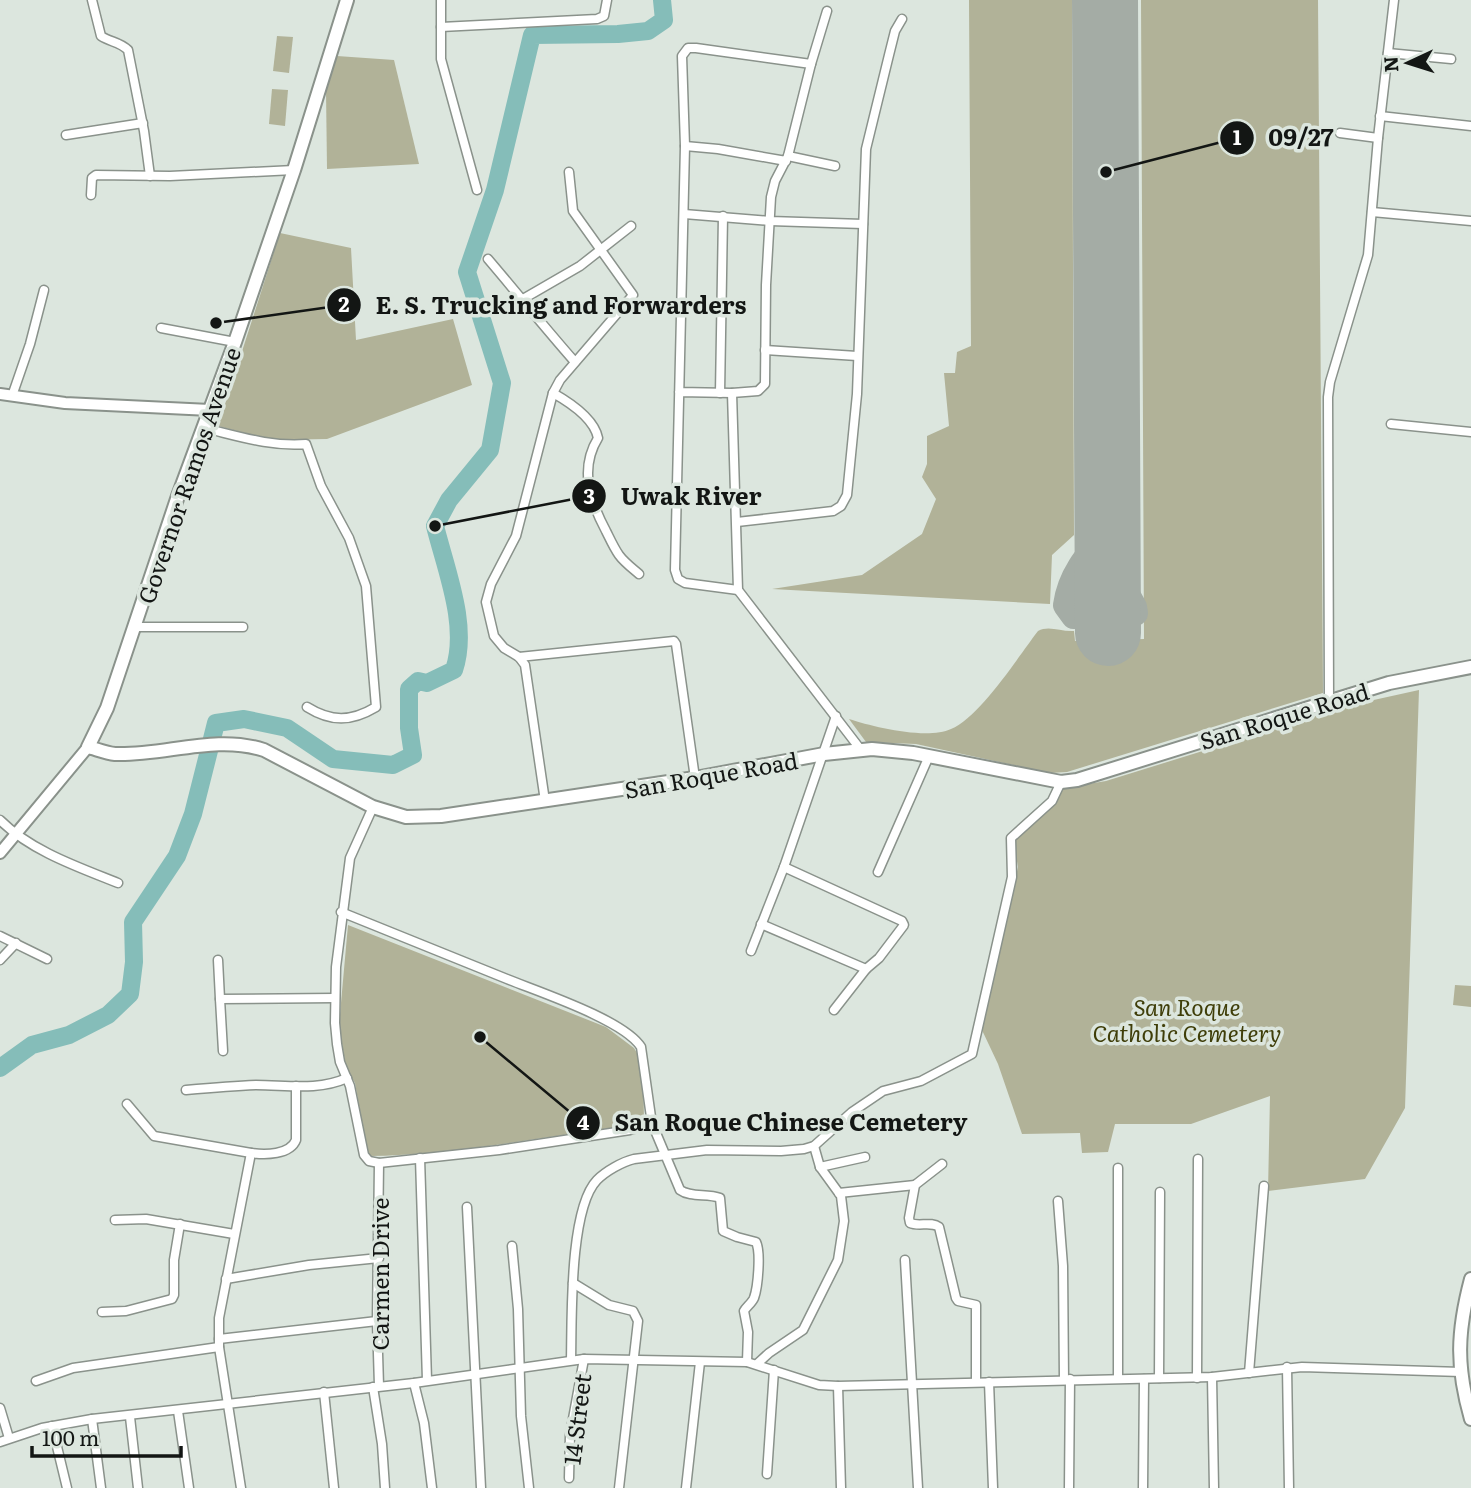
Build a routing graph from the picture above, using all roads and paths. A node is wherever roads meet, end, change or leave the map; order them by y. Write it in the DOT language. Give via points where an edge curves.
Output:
graph roads {
  1 [pos="92,0"];
  2 [pos="347,0"];
  3 [pos="441,0"];
  4 [pos="1394,0"];
  5 [pos="607,3"];
  6 [pos="827,11"];
  7 [pos="902,19"];
  8 [pos="441,27"];
  9 [pos="1388,53"];
  10 [pos="1451,59"];
  11 [pos="811,64"];
  12 [pos="1380,116"];
  13 [pos="143,122"];
  14 [pos="1471,126"];
  15 [pos="1340,133"];
  16 [pos="66,135"];
  17 [pos="1378,138"];
  18 [pos="685,146"];
  19 [pos="787,158"];
  20 [pos="835,166"];
  21 [pos="295,170"];
  22 [pos="569,172"];
  23 [pos="150,176"];
  24 [pos="477,190"];
  25 [pos="91,195"];
  26 [pos="1373,212"];
  27 [pos="684,214"];
  28 [pos="723,216"];
  29 [pos="770,221"];
  30 [pos="1471,221"];
  31 [pos="863,224"];
  32 [pos="631,226"];
  33 [pos="600,250"];
  34 [pos="488,259"];
  35 [pos="44,290"];
  36 [pos="523,299"];
  37 [pos="161,327"];
  38 [pos="235,342"];
  39 [pos="765,350"];
  40 [pos="858,356"];
  41 [pos="575,362"];
  42 [pos="679,392"];
  43 [pos="553,393"];
  44 [pos="720,393"];
  45 [pos="732,393"];
  46 [pos="6,395"];
  47 [pos="210,410"];
  48 [pos="1391,425"];
  49 [pos="204,428"];
  50 [pos="1471,432"];
  51 [pos="737,522"];
  52 [pos="639,574"];
  53 [pos="738,590"];
  54 [pos="135,627"];
  55 [pos="243,627"];
  56 [pos="519,657"];
  57 [pos="1471,667"];
  58 [pos="1329,700"];
  59 [pos="307,707"];
  60 [pos="836,716"];
  61 [pos="88,747"];
  62 [pos="861,750"];
  63 [pos="824,754"];
  64 [pos="929,756"];
  65 [pos="695,778"];
  66 [pos="1061,782"];
  67 [pos="545,801"];
  68 [pos="373,807"];
  69 [pos="0,820"];
  70 [pos="15,835"];
  71 [pos="0,853"];
  72 [pos="784,867"];
  73 [pos="878,872"];
  74 [pos="118,883"];
  75 [pos="341,912"];
  76 [pos="761,924"];
  77 [pos="0,936"];
  78 [pos="16,943"];
  79 [pos="751,951"];
  80 [pos="47,959"];
  81 [pos="0,960"];
  82 [pos="218,960"];
  83 [pos="866,969"];
  84 [pos="335,998"];
  85 [pos="220,999"];
  86 [pos="834,1010"];
  87 [pos="223,1051"];
  88 [pos="347,1078"];
  89 [pos="296,1086"];
  90 [pos="186,1090"];
  91 [pos="127,1104"];
  92 [pos="651,1121"];
  93 [pos="814,1146"];
  94 [pos="251,1153"];
  95 [pos="666,1156"];
  96 [pos="865,1157"];
  97 [pos="420,1158"];
  98 [pos="1198,1159"];
  99 [pos="379,1163"];
  100 [pos="942,1164"];
  101 [pos="820,1167"];
  102 [pos="1118,1168"];
  103 [pos="915,1185"];
  104 [pos="1264,1186"];
  105 [pos="1160,1192"];
  106 [pos="839,1193"];
  107 [pos="1058,1201"];
  108 [pos="467,1207"];
  109 [pos="115,1220"];
  110 [pos="180,1224"];
  111 [pos="234,1234"];
  112 [pos="512,1246"];
  113 [pos="379,1258"];
  114 [pos="905,1260"];
  115 [pos="226,1279"];
  116 [pos="1471,1279"];
  117 [pos="573,1283"];
  118 [pos="102,1312"];
  119 [pos="377,1321"];
  120 [pos="219,1343"];
  121 [pos="584,1359"];
  122 [pos="571,1360"];
  123 [pos="634,1361"];
  124 [pos="700,1362"];
  125 [pos="747,1362"];
  126 [pos="757,1364"];
  127 [pos="1287,1367"];
  128 [pos="519,1368"];
  129 [pos="774,1370"];
  130 [pos="1461,1372"];
  131 [pos="1249,1373"];
  132 [pos="474,1374"];
  133 [pos="1212,1377"];
  134 [pos="1118,1378"];
  135 [pos="1159,1378"];
  136 [pos="1196,1378"];
  137 [pos="1144,1379"];
  138 [pos="427,1380"];
  139 [pos="1067,1380"];
  140 [pos="36,1381"];
  141 [pos="976,1382"];
  142 [pos="989,1382"];
  143 [pos="414,1383"];
  144 [pos="911,1385"];
  145 [pos="838,1386"];
  146 [pos="376,1387"];
  147 [pos="324,1392"];
  148 [pos="229,1405"];
  149 [pos="0,1408"];
  150 [pos="178,1411"];
  151 [pos="130,1417"];
  152 [pos="92,1419"];
  153 [pos="1471,1419"];
  154 [pos="52,1426"];
  155 [pos="9,1438"];
  156 [pos="0,1441"];
  157 [pos="767,1474"];
  158 [pos="569,1478"];
  159 [pos="67,1488"];
  160 [pos="102,1488"];
  161 [pos="138,1488"];
  162 [pos="189,1488"];
  163 [pos="241,1488"];
  164 [pos="334,1488"];
  165 [pos="385,1488"];
  166 [pos="432,1488"];
  167 [pos="481,1488"];
  168 [pos="529,1488"];
  169 [pos="619,1488"];
  170 [pos="687,1488"];
  171 [pos="841,1488"];
  172 [pos="918,1488"];
  173 [pos="993,1488"];
  174 [pos="1069,1488"];
  175 [pos="1143,1488"];
  176 [pos="1214,1488"];
  177 [pos="1289,1488"];
  1 -- 13 [label="street" via="101,36 128,50"];
  2 -- 21 [label="main road, Governor Ramos Avenue"];
  3 -- 8 [label="street"];
  4 -- 9 [label="street"];
  5 -- 8 [label="street" via="604,16 597,19"];
  6 -- 11 [label="street"];
  7 -- 31 [label="street" via="869,135"];
  8 -- 24 [label="street" via="441,59"];
  9 -- 10 [label="street"];
  9 -- 12 [label="street"];
  11 -- 18 [label="street" via="688,48 682,56"];
  11 -- 19 [label="street"];
  12 -- 14 [label="street"];
  12 -- 17 [label="street"];
  13 -- 16 [label="street"];
  13 -- 23 [label="street"];
  15 -- 17 [label="street"];
  17 -- 26 [label="street"];
  18 -- 19 [label="street"];
  18 -- 27 [label="street"];
  19 -- 20 [label="street"];
  19 -- 29 [label="street" via="775,181"];
  21 -- 23 [label="street"];
  21 -- 38 [label="main road, Governor Ramos Avenue"];
  22 -- 33 [label="street" via="573,211"];
  23 -- 25 [label="street" via="96,175"];
  26 -- 30 [label="street"];
  26 -- 58 [label="street" via="1368,255 1328,397"];
  27 -- 28 [label="street"];
  27 -- 42 [label="street"];
  28 -- 29 [label="street"];
  28 -- 44 [label="street"];
  29 -- 31 [label="street"];
  29 -- 39 [label="street"];
  31 -- 40 [label="street"];
  32 -- 33 [label="street"];
  33 -- 36 [label="street"];
  33 -- 41 [label="street" via="633,295"];
  34 -- 36 [label="street"];
  35 -- 46 [label="street" via="30,344"];
  36 -- 41 [label="street"];
  37 -- 38 [label="street"];
  38 -- 47 [label="main road, Governor Ramos Avenue"];
  39 -- 40 [label="street"];
  39 -- 45 [label="street" via="763,388"];
  40 -- 51 [label="street" via="849,486 841,506 833,511"];
  41 -- 43 [label="street"];
  42 -- 44 [label="street"];
  42 -- 53 [label="street" via="675,570 685,583"];
  43 -- 52 [label="street" via="569,402 597,431 588,474 593,507 619,556"];
  43 -- 56 [label="street" via="516,536 486,602 494,636"];
  44 -- 45 [label="street"];
  45 -- 51 [label="street"];
  46 -- 47 [label="street" via="65,403"];
  47 -- 49 [label="main road, Governor Ramos Avenue"];
  48 -- 50 [label="street"];
  49 -- 54 [label="main road, Governor Ramos Avenue"];
  49 -- 59 [label="street" via="270,443 306,444 357,558 366,586 376,707 342,719 324,718"];
  51 -- 53 [label="street"];
  53 -- 60 [label="street"];
  54 -- 55 [label="street"];
  54 -- 61 [label="main road, Governor Ramos Avenue"];
  56 -- 65 [label="street" via="674,642"];
  56 -- 67 [label="street" via="529,682"];
  57 -- 58 [label="main road, San Roque Road" via="1399,680"];
  58 -- 66 [label="main road, San Roque Road"];
  60 -- 62 [label="street"];
  60 -- 63 [label="street"];
  61 -- 68 [label="main road, San Roque Road" via="113,754 248,745"];
  61 -- 70 [label="street"];
  62 -- 63 [label="main road, San Roque Road"];
  62 -- 64 [label="main road, San Roque Road"];
  63 -- 65 [label="main road, San Roque Road"];
  63 -- 72 [label="street"];
  64 -- 66 [label="main road, San Roque Road"];
  64 -- 73 [label="street"];
  65 -- 67 [label="main road, San Roque Road"];
  66 -- 93 [label="street" via="1052,801 1012,838 1012,877 972,1054 921,1081 883,1091"];
  67 -- 68 [label="main road, San Roque Road" via="422,817"];
  68 -- 75 [label="street" via="350,858"];
  69 -- 70 [label="street"];
  70 -- 71 [label="street"];
  70 -- 74 [label="street"];
  72 -- 76 [label="street"];
  72 -- 83 [label="street" via="902,921 904,925"];
  75 -- 84 [label="street"];
  75 -- 92 [label="street" via="572,1006 637,1040"];
  76 -- 79 [label="street"];
  76 -- 83 [label="street"];
  77 -- 78 [label="street"];
  78 -- 80 [label="street"];
  78 -- 81 [label="street"];
  82 -- 85 [label="street"];
  83 -- 86 [label="street"];
  84 -- 85 [label="street"];
  84 -- 88 [label="street" via="337,1044"];
  85 -- 87 [label="street"];
  88 -- 89 [label="street" via="330,1085"];
  88 -- 99 [label="street" via="364,1155"];
  89 -- 90 [label="street"];
  89 -- 94 [label="street" via="293,1147"];
  91 -- 94 [label="street" via="154,1136"];
  92 -- 95 [label="street"];
  92 -- 97 [label="street" via="631,1130"];
  93 -- 95 [label="street"];
  93 -- 101 [label="street"];
  94 -- 111 [label="street"];
  95 -- 117 [label="street" via="626,1161 597,1180 584,1206"];
  95 -- 125 [label="street" via="680,1191 720,1198 723,1231 759,1247 754,1298 744,1311"];
  96 -- 101 [label="street"];
  97 -- 99 [label="street"];
  97 -- 138 [label="street"];
  98 -- 136 [label="street"];
  99 -- 113 [label="street, Carmen Drive"];
  100 -- 103 [label="street"];
  101 -- 106 [label="street"];
  102 -- 134 [label="street"];
  103 -- 106 [label="street"];
  103 -- 141 [label="street" via="910,1223 939,1227 956,1298 978,1309"];
  104 -- 131 [label="street"];
  105 -- 135 [label="street"];
  106 -- 126 [label="street" via="844,1221 831,1278 803,1330"];
  107 -- 139 [label="street"];
  108 -- 132 [label="street"];
  109 -- 110 [label="street"];
  110 -- 111 [label="street"];
  110 -- 118 [label="street" via="172,1299"];
  111 -- 115 [label="street"];
  112 -- 128 [label="street"];
  113 -- 115 [label="street"];
  113 -- 119 [label="street, Carmen Drive"];
  114 -- 144 [label="street"];
  115 -- 120 [label="street"];
  116 -- 130 [label="main road" via="1459,1332"];
  117 -- 122 [label="street"];
  117 -- 123 [label="street" via="610,1305 633,1311 638,1321"];
  119 -- 120 [label="street"];
  119 -- 146 [label="street, Carmen Drive"];
  120 -- 140 [label="street" via="73,1368"];
  120 -- 148 [label="street"];
  121 -- 122 [label="street"];
  121 -- 123 [label="street"];
  121 -- 158 [label="street, 14 Street" via="570,1435"];
  122 -- 128 [label="street"];
  123 -- 124 [label="street"];
  123 -- 169 [label="street"];
  124 -- 125 [label="street"];
  124 -- 170 [label="street"];
  125 -- 126 [label="street"];
  126 -- 129 [label="street"];
  127 -- 130 [label="street"];
  127 -- 131 [label="street"];
  127 -- 177 [label="street"];
  128 -- 132 [label="street"];
  128 -- 168 [label="street"];
  129 -- 145 [label="street" via="819,1385"];
  129 -- 157 [label="street"];
  130 -- 153 [label="main road"];
  131 -- 133 [label="street"];
  132 -- 138 [label="street"];
  132 -- 167 [label="street"];
  133 -- 136 [label="street"];
  133 -- 176 [label="street"];
  134 -- 137 [label="street"];
  134 -- 139 [label="street"];
  135 -- 136 [label="street"];
  135 -- 137 [label="street"];
  137 -- 175 [label="street"];
  138 -- 143 [label="street"];
  139 -- 142 [label="street"];
  139 -- 174 [label="street"];
  141 -- 142 [label="street"];
  141 -- 144 [label="street"];
  142 -- 173 [label="street"];
  143 -- 146 [label="street"];
  143 -- 166 [label="street"];
  144 -- 145 [label="street"];
  144 -- 172 [label="street"];
  145 -- 171 [label="street"];
  146 -- 147 [label="street"];
  146 -- 165 [label="street, Carmen Drive"];
  147 -- 148 [label="street"];
  147 -- 164 [label="street"];
  148 -- 150 [label="street"];
  148 -- 163 [label="street"];
  149 -- 155 [label="street"];
  150 -- 151 [label="street"];
  150 -- 162 [label="street"];
  151 -- 152 [label="street"];
  151 -- 161 [label="street"];
  152 -- 154 [label="street"];
  152 -- 160 [label="street"];
  154 -- 155 [label="street"];
  154 -- 159 [label="street"];
  155 -- 156 [label="street"];
}
